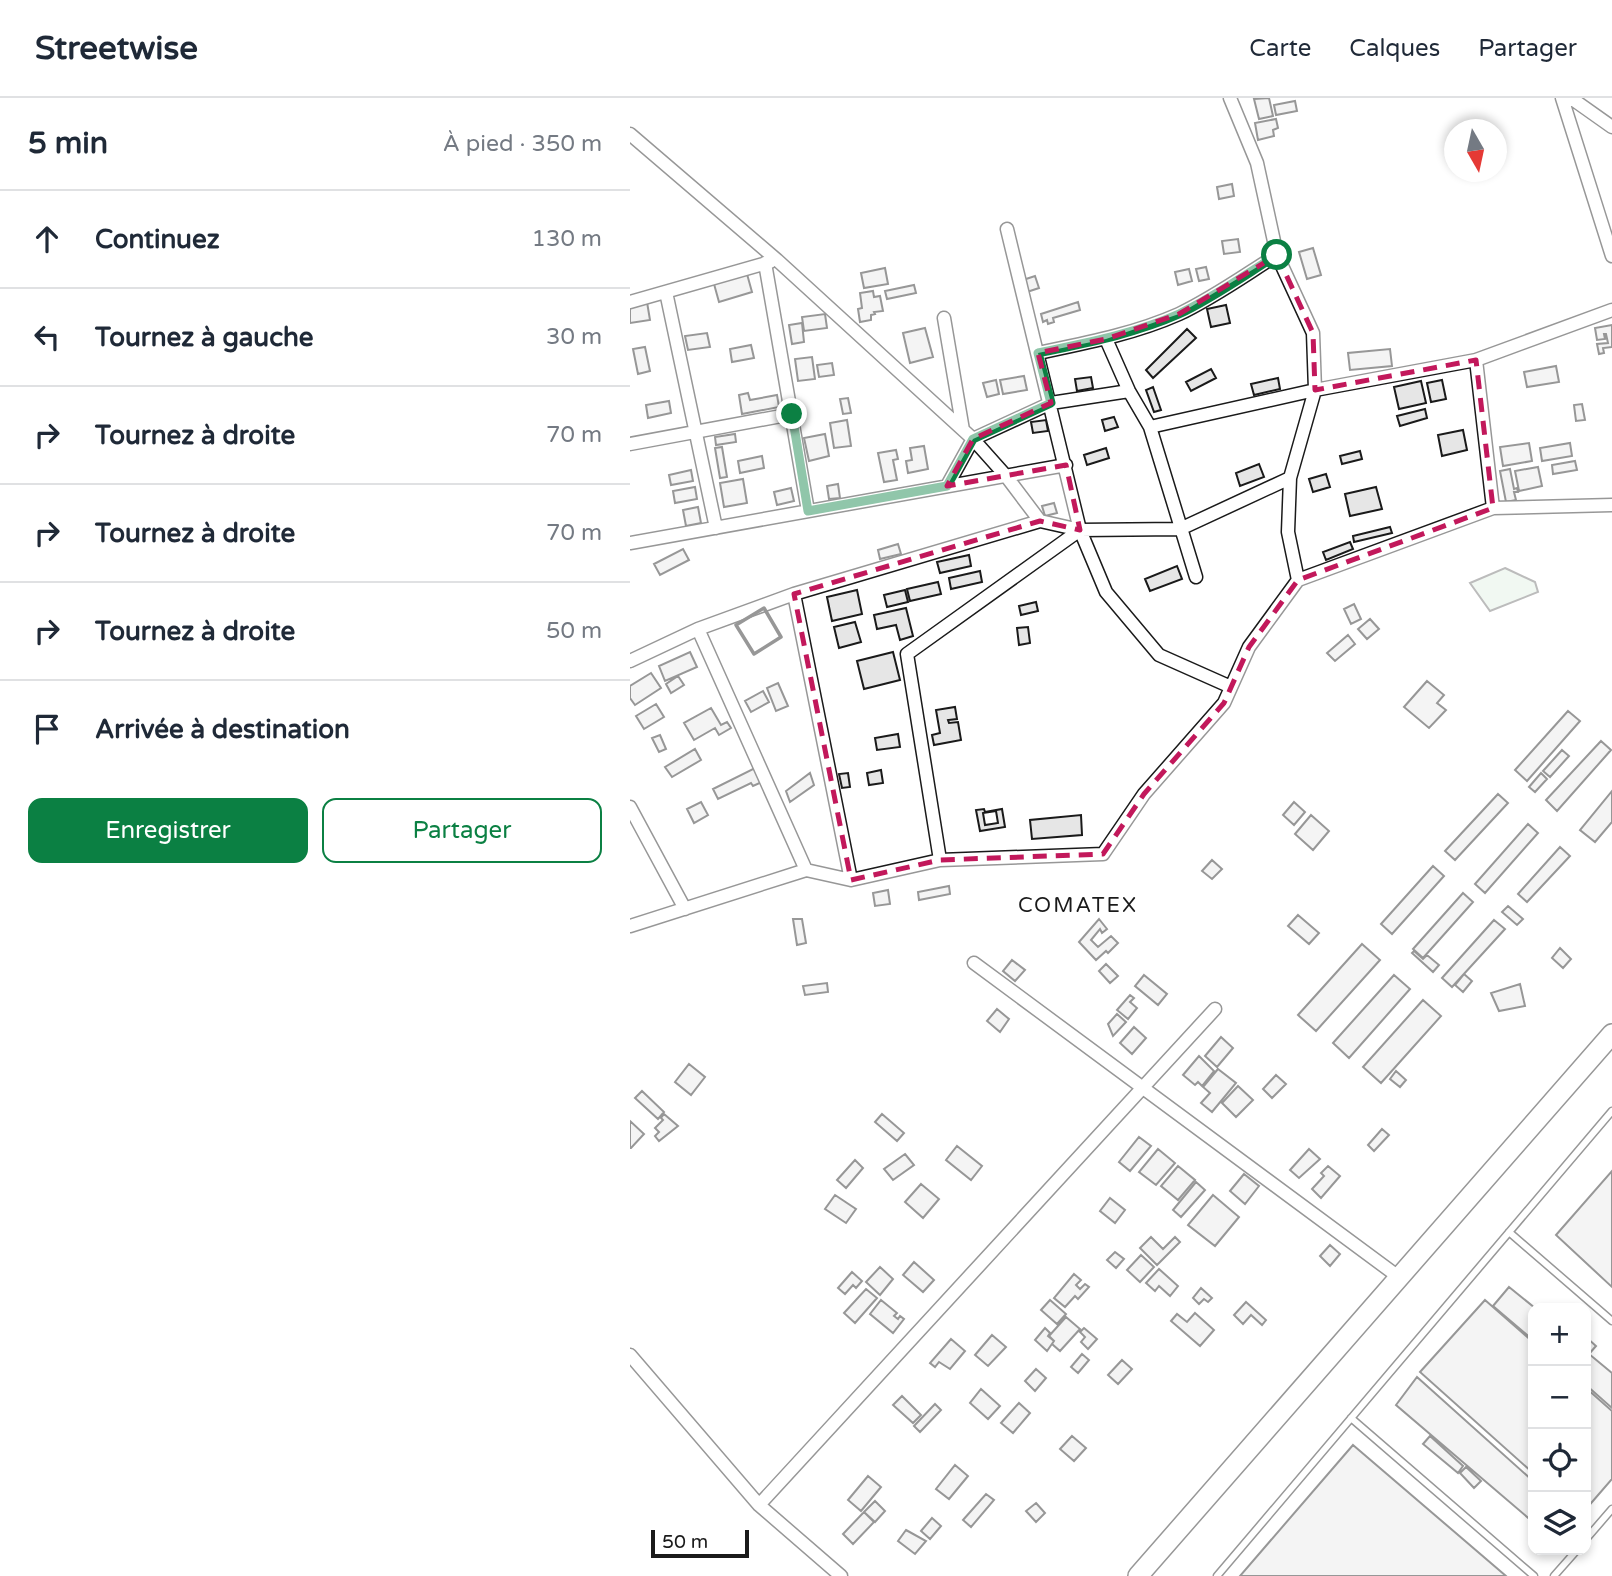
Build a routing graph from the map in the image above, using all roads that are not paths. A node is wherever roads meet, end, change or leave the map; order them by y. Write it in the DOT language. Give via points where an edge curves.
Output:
graph roads {
  1 [pos="1230,98"];
  2 [pos="1562,98"];
  3 [pos="1571,98"];
  4 [pos="1612,127"];
  5 [pos="630,134"];
  6 [pos="1007,229"];
  7 [pos="1277,255"];
  8 [pos="1612,256"];
  9 [pos="771,262"];
  10 [pos="666,292"];
  11 [pos="630,302"];
  12 [pos="1612,310"];
  13 [pos="944,318"];
  14 [pos="1107,339"];
  15 [pos="1038,353"];
  16 [pos="1476,360"];
  17 [pos="1315,390"];
  18 [pos="1129,391"];
  19 [pos="1051,403"];
  20 [pos="792,414"];
  21 [pos="1150,427"];
  22 [pos="962,430"];
  23 [pos="696,432"];
  24 [pos="973,439"];
  25 [pos="630,444"];
  26 [pos="1066,465"];
  27 [pos="1006,475"];
  28 [pos="1290,478"];
  29 [pos="947,486"];
  30 [pos="1612,505"];
  31 [pos="1493,508"];
  32 [pos="808,511"];
  33 [pos="1040,521"];
  34 [pos="716,528"];
  35 [pos="1180,529"];
  36 [pos="1080,530"];
  37 [pos="630,543"];
  38 [pos="1196,577"];
  39 [pos="1298,580"];
  40 [pos="794,594"];
  41 [pos="698,629"];
  42 [pos="630,661"];
  43 [pos="1231,687"];
  44 [pos="630,807"];
  45 [pos="940,860"];
  46 [pos="806,870"];
  47 [pos="851,880"];
  48 [pos="685,909"];
  49 [pos="630,926"];
  50 [pos="974,963"];
  51 [pos="1215,1009"];
  52 [pos="1612,1034"];
  53 [pos="1143,1088"];
  54 [pos="1612,1111"];
  55 [pos="1509,1232"];
  56 [pos="1400,1278"];
  57 [pos="1612,1321"];
  58 [pos="630,1355"];
  59 [pos="1351,1418"];
  60 [pos="759,1506"];
  61 [pos="1612,1509"];
  62 [pos="1591,1533"];
  63 [pos="1573,1555"];
  64 [pos="841,1576"];
  65 [pos="1138,1576"];
  66 [pos="1217,1576"];
  67 [pos="1534,1576"];
  68 [pos="1554,1576"];
  1 -- 7 [label="street" via="1257,163"];
  2 -- 8 [label="street"];
  3 -- 4 [label="street"];
  5 -- 9 [label="street"];
  6 -- 15 [label="street"];
  7 -- 14 [label="street" via="1179,314"];
  7 -- 17 [label="street" via="1313,333"];
  9 -- 10 [label="street"];
  9 -- 20 [label="street"];
  9 -- 22 [label="street"];
  10 -- 11 [label="street"];
  10 -- 23 [label="street"];
  12 -- 16 [label="street"];
  13 -- 22 [label="street"];
  14 -- 15 [label="street"];
  14 -- 18 [label="street"];
  15 -- 19 [label="street"];
  16 -- 17 [label="street"];
  16 -- 31 [label="street"];
  17 -- 21 [label="street"];
  17 -- 28 [label="street"];
  18 -- 19 [label="street"];
  18 -- 21 [label="street"];
  19 -- 24 [label="street"];
  19 -- 26 [label="street"];
  20 -- 23 [label="street"];
  20 -- 32 [label="street"];
  21 -- 35 [label="street"];
  22 -- 24 [label="street"];
  23 -- 25 [label="street"];
  23 -- 34 [label="street"];
  24 -- 27 [label="street"];
  24 -- 29 [label="street"];
  26 -- 27 [label="street"];
  26 -- 36 [label="street"];
  27 -- 29 [label="street"];
  27 -- 33 [label="street"];
  28 -- 35 [label="street"];
  28 -- 39 [label="street" via="1288,532"];
  29 -- 32 [label="street"];
  30 -- 31 [label="street"];
  31 -- 39 [label="street"];
  32 -- 34 [label="street"];
  33 -- 36 [label="street"];
  33 -- 40 [label="street"];
  34 -- 37 [label="street"];
  35 -- 36 [label="street"];
  35 -- 38 [label="street"];
  36 -- 43 [label="street" via="1106,592 1158,655"];
  36 -- 45 [label="street" via="906,654"];
  39 -- 43 [label="street" via="1249,647"];
  40 -- 41 [label="street"];
  40 -- 47 [label="street"];
  41 -- 42 [label="street"];
  41 -- 46 [label="street"];
  43 -- 45 [label="street" via="1224,704 1144,794 1103,854"];
  44 -- 48 [label="street"];
  45 -- 47 [label="street"];
  46 -- 47 [label="street"];
  46 -- 48 [label="street"];
  48 -- 49 [label="street"];
  50 -- 53 [label="street"];
  51 -- 53 [label="street"];
  52 -- 56 [label="main road"];
  53 -- 56 [label="street"];
  53 -- 60 [label="street"];
  54 -- 55 [label="lane"];
  55 -- 57 [label="lane"];
  55 -- 59 [label="lane"];
  56 -- 65 [label="main road"];
  58 -- 60 [label="street"];
  59 -- 66 [label="lane"];
  59 -- 67 [label="lane"];
  60 -- 64 [label="street"];
  61 -- 62 [label="lane"];
  63 -- 68 [label="lane"];
}
